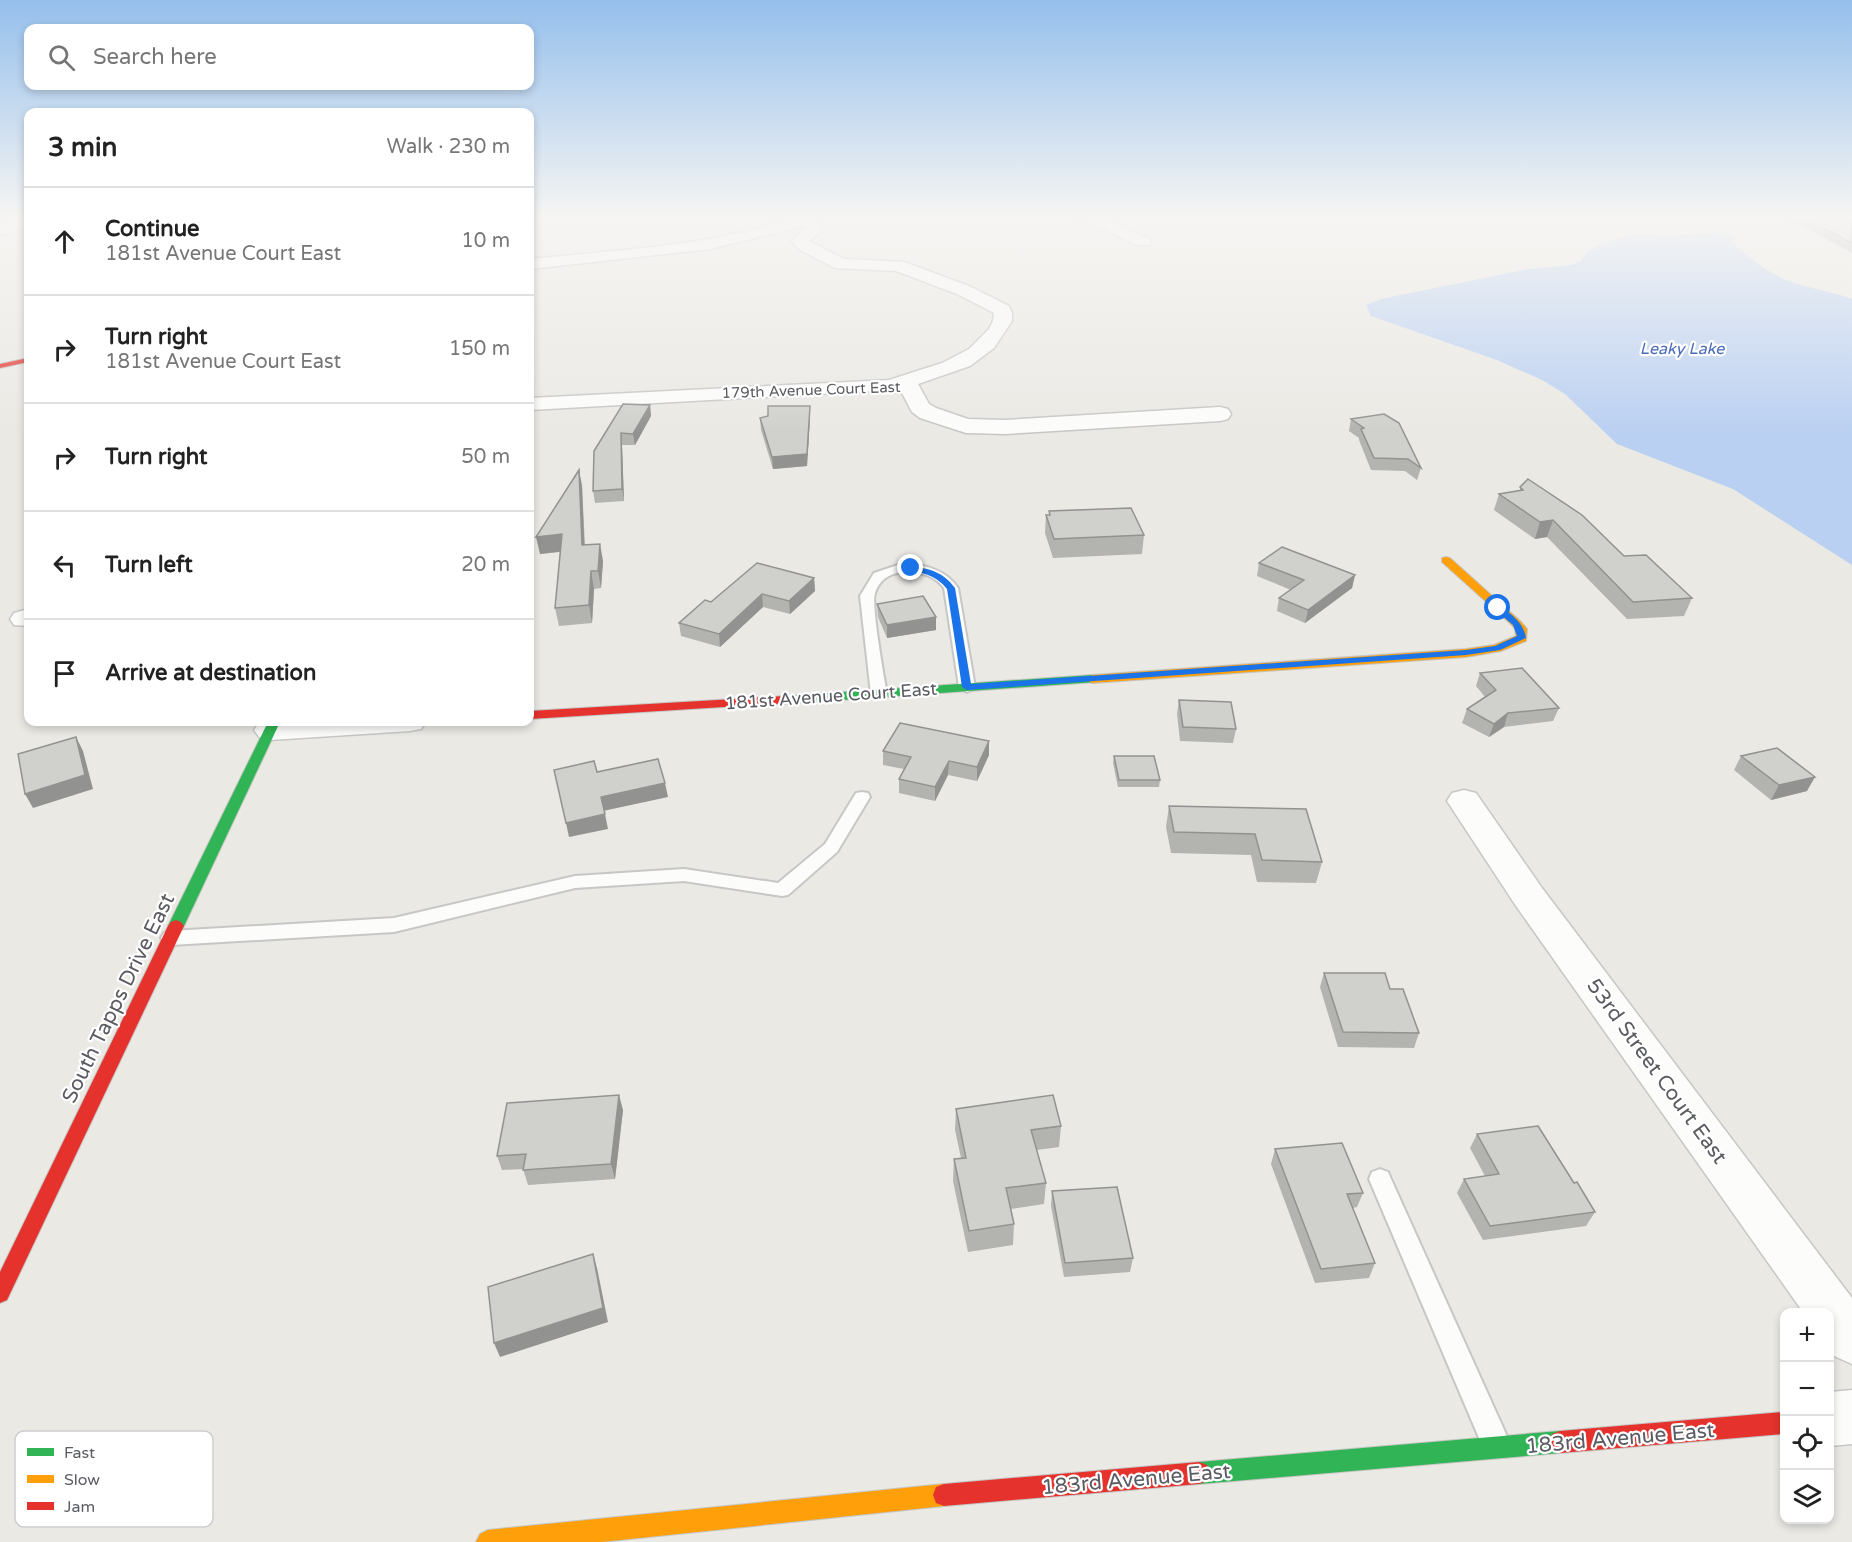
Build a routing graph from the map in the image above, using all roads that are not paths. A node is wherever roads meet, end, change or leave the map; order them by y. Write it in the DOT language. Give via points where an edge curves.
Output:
graph roads {
  1 [pos="960,289"];
  2 [pos="24,361"];
  3 [pos="0,366"];
  4 [pos="891,386"];
  5 [pos="534,405"];
  6 [pos="1220,414"];
  7 [pos="1446,560"];
  8 [pos="967,687"];
  9 [pos="879,694"];
  10 [pos="534,715"];
  11 [pos="272,726"];
  12 [pos="862,797"];
  13 [pos="1464,801"];
  14 [pos="171,938"];
  15 [pos="1380,1179"];
  16 [pos="0,1293"];
  17 [pos="1852,1339"];
  18 [pos="1852,1417"];
  19 [pos="1834,1419"];
  20 [pos="1780,1423"];
  21 [pos="1498,1448"];
  22 [pos="488,1542"];
  1 -- 4 [label="street" via="1002,310 1002,324 986,347 961,362"];
  2 -- 3 [label="street"];
  4 -- 5 [label="street, 179th Avenue Court East"];
  4 -- 6 [label="street, 179th Avenue Court East" via="912,390 920,407 928,413 966,426"];
  7 -- 8 [label="street, 181st Avenue Court East" via="1516,623 1522,638 1497,648 1466,652"];
  8 -- 9 [label="street, 181st Avenue Court East"];
  8 -- 9 [label="lane" via="951,588 932,572 897,569 881,574 867,596"];
  9 -- 10 [label="street, 181st Avenue Court East"];
  11 -- 14 [label="street, South Tapps Drive East"];
  12 -- 14 [label="lane" via="831,848 782,890 684,875 574,882 394,925"];
  13 -- 17 [label="street, 53rd Street Court East" via="1529,897"];
  14 -- 16 [label="street, South Tapps Drive East"];
  15 -- 21 [label="lane"];
  18 -- 19 [label="street"];
  20 -- 21 [label="street, 183rd Avenue East"];
  21 -- 22 [label="street, 183rd Avenue East" via="855,1503"];
}
